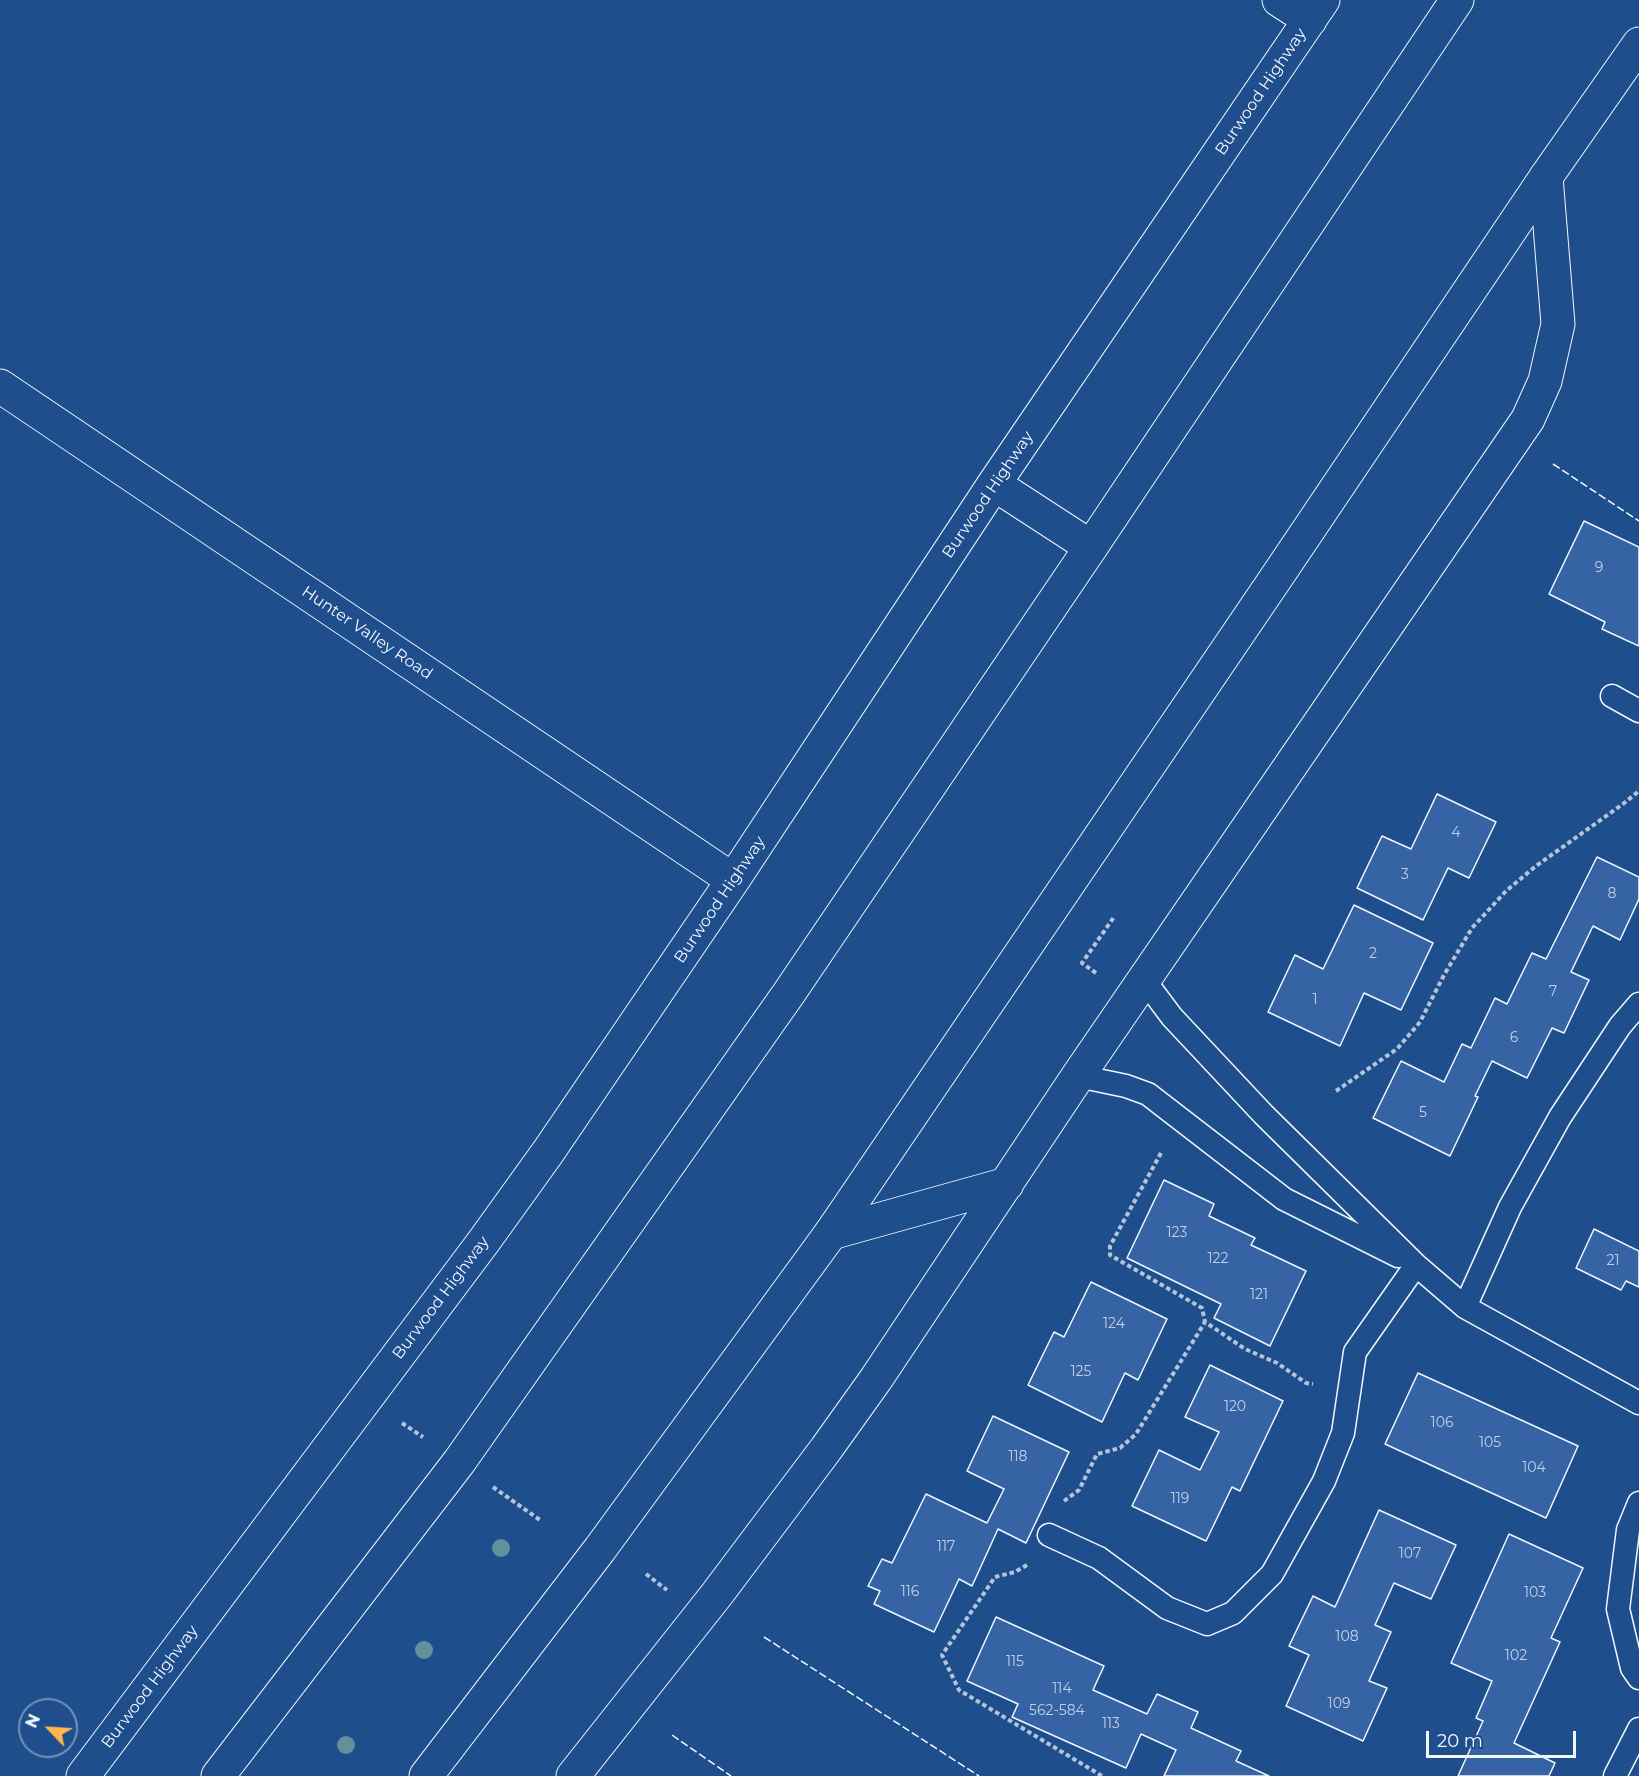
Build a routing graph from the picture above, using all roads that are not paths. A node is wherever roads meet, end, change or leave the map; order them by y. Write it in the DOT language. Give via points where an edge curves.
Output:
graph roads {
  1 [pos="1279,0"];
  2 [pos="1457,0"];
  3 [pos="1317,10"];
  4 [pos="1639,44"];
  5 [pos="1546,177"];
  6 [pos="0,386"];
  7 [pos="994,484"];
  8 [pos="1091,548"];
  9 [pos="1612,696"];
  10 [pos="1639,711"];
  11 [pos="733,880"];
  12 [pos="1145,981"];
  13 [pos="1639,1004"];
  14 [pos="1078,1076"];
  15 [pos="1007,1184"];
  16 [pos="831,1233"];
  17 [pos="1416,1265"];
  18 [pos="1465,1307"];
  19 [pos="1639,1403"];
  20 [pos="1639,1503"];
  21 [pos="1049,1534"];
  22 [pos="1639,1678"];
  23 [pos="1639,1729"];
  24 [pos="83,1776"];
  25 [pos="218,1776"];
  26 [pos="426,1776"];
  27 [pos="573,1776"];
  28 [pos="1615,1776"];
  1 -- 3 [label="main road"];
  2 -- 8 [label="main road"];
  3 -- 7 [label="main road, Burwood Highway"];
  4 -- 5 [label="main road"];
  5 -- 12 [label="main road" via="1558,324 1545,381 1528,419"];
  5 -- 16 [label="main road"];
  6 -- 11 [label="main road, Hunter Valley Road"];
  7 -- 8 [label="main road"];
  7 -- 11 [label="main road, Burwood Highway"];
  8 -- 25 [label="main road" via="789,993 472,1442"];
  9 -- 10 [label="lane"];
  11 -- 24 [label="main road, Burwood Highway" via="484,1241"];
  12 -- 14 [label="main road"];
  12 -- 17 [label="lane" via="1172,1017 1264,1115"];
  13 -- 18 [label="lane" via="1560,1117 1510,1207"];
  14 -- 15 [label="main road"];
  14 -- 17 [label="lane" via="1148,1094 1284,1199"];
  15 -- 16 [label="main road"];
  15 -- 27 [label="main road" via="826,1449"];
  16 -- 26 [label="main road" via="600,1549"];
  17 -- 18 [label="lane"];
  17 -- 21 [label="lane" via="1355,1352 1343,1433 1324,1481 1272,1574 1233,1613 1207,1624 1167,1608 1099,1558"];
  18 -- 19 [label="lane"];
  20 -- 22 [label="lane" via="1628,1530 1618,1609 1632,1668"];
  23 -- 28 [label="lane"];
}
